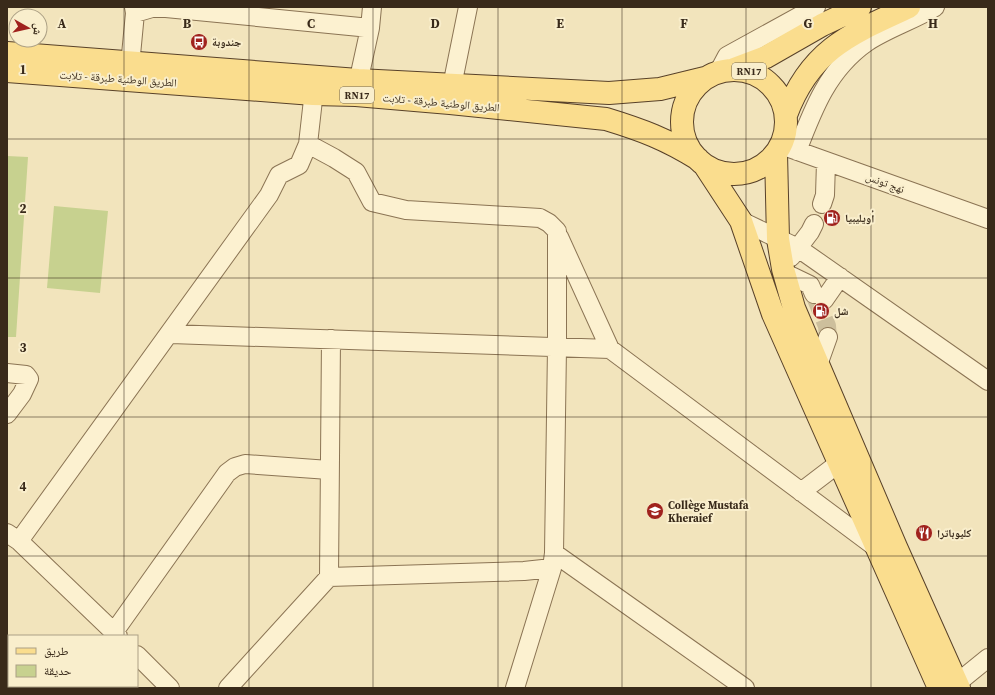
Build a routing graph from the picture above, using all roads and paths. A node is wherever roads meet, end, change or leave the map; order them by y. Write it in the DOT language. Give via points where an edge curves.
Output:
graph roads {
  1 [pos="372,7"];
  2 [pos="468,7"];
  3 [pos="816,7"];
  4 [pos="860,7"];
  5 [pos="909,7"];
  6 [pos="935,7"];
  7 [pos="134,10"];
  8 [pos="370,28"];
  9 [pos="7,53"];
  10 [pos="130,71"];
  11 [pos="7,72"];
  12 [pos="719,73"];
  13 [pos="315,85"];
  14 [pos="452,86"];
  15 [pos="357,88"];
  16 [pos="609,93"];
  17 [pos="786,115"];
  18 [pos="606,119"];
  19 [pos="308,144"];
  20 [pos="785,150"];
  21 [pos="826,162"];
  22 [pos="701,163"];
  23 [pos="822,204"];
  24 [pos="988,219"];
  25 [pos="741,221"];
  26 [pos="814,224"];
  27 [pos="557,231"];
  28 [pos="778,239"];
  29 [pos="798,248"];
  30 [pos="783,271"];
  31 [pos="840,277"];
  32 [pos="170,334"];
  33 [pos="828,337"];
  34 [pos="331,339"];
  35 [pos="557,347"];
  36 [pos="610,349"];
  37 [pos="809,369"];
  38 [pos="7,373"];
  39 [pos="988,381"];
  40 [pos="7,414"];
  41 [pos="839,463"];
  42 [pos="329,470"];
  43 [pos="801,492"];
  44 [pos="13,537"];
  45 [pos="885,547"];
  46 [pos="553,561"];
  47 [pos="329,577"];
  48 [pos="116,634"];
  49 [pos="138,656"];
  50 [pos="988,658"];
  51 [pos="952,687"];
  52 [pos="170,688"];
  53 [pos="228,688"];
  54 [pos="515,688"];
  55 [pos="745,688"];
  1 -- 8 [label="street"];
  2 -- 14 [label="street"];
  3 -- 12 [label="street" via="727,56"];
  4 -- 12 [label="main road, الطريق الوطنية طبرقة - تلابت / RN17" via="766,57"];
  5 -- 17 [label="main road, RN17" via="859,30 816,63 802,80"];
  6 -- 20 [label="street" via="868,42 845,60"];
  7 -- 8 [label="street" via="166,8"];
  7 -- 10 [label="street"];
  8 -- 15 [label="street"];
  9 -- 10 [label="main road, الطريق الوطنية طبرقة - تلابت / RN17"];
  10 -- 11 [label="main road, الطريق الوطنية طبرقة - تلابت / RN17"];
  10 -- 13 [label="main road, الطريق الوطنية طبرقة - تلابت / RN17"];
  12 -- 16 [label="main road, الطريق الوطنية طبرقة - تلابت / RN17" via="660,89"];
  12 -- 17 [label="main road, RN17" via="749,71 763,78 782,100"];
  12 -- 22 [label="main road, RN17" via="694,88 686,102 682,117 688,147"];
  13 -- 15 [label="main road, الطريق الوطنية طبرقة - تلابت / RN17"];
  13 -- 19 [label="street"];
  14 -- 15 [label="main road, الطريق الوطنية طبرقة - تلابت / RN17"];
  14 -- 16 [label="main road, الطريق الوطنية طبرقة - تلابت / RN17"];
  15 -- 18 [label="main road, الطريق الوطنية طبرقة - تلابت / RN17"];
  16 -- 18 [label="main road"];
  17 -- 20 [label="main road, RN17"];
  18 -- 22 [label="main road, الطريق الوطنية طبرقة - تلابت / RN17" via="641,129 672,143"];
  19 -- 27 [label="street" via="356,172 372,202 406,210 540,218"];
  19 -- 32 [label="street" via="299,165 279,175 269,195"];
  20 -- 21 [label="street, نهج تونس"];
  20 -- 22 [label="main road, RN17" via="751,172 719,172"];
  20 -- 28 [label="main road"];
  21 -- 23 [label="street" via="825,195"];
  21 -- 24 [label="street, نهج تونس"];
  22 -- 25 [label="main road"];
  25 -- 28 [label="street"];
  25 -- 37 [label="main road" via="773,314"];
  26 -- 29 [label="street"];
  27 -- 35 [label="street"];
  27 -- 36 [label="street"];
  28 -- 29 [label="street"];
  28 -- 30 [label="main road"];
  29 -- 30 [label="street"];
  29 -- 31 [label="street"];
  30 -- 31 [label="street" via="810,285 819,297"];
  30 -- 37 [label="main road"];
  31 -- 39 [label="street"];
  32 -- 34 [label="street"];
  32 -- 44 [label="street"];
  33 -- 37 [label="street"];
  34 -- 35 [label="street"];
  34 -- 42 [label="street"];
  35 -- 36 [label="street"];
  35 -- 46 [label="street"];
  36 -- 43 [label="street"];
  37 -- 41 [label="main road"];
  37 -- 45 [label="main road"];
  38 -- 40 [label="street" via="26,375 29,379 22,394"];
  41 -- 43 [label="street"];
  41 -- 45 [label="main road"];
  42 -- 47 [label="street"];
  42 -- 48 [label="street" via="245,464 227,473"];
  43 -- 45 [label="street"];
  44 -- 48 [label="street"];
  45 -- 51 [label="main road"];
  46 -- 47 [label="street" via="524,571"];
  46 -- 54 [label="street"];
  46 -- 55 [label="street"];
  47 -- 53 [label="street"];
  49 -- 52 [label="street"];
  50 -- 51 [label="street"];
}
